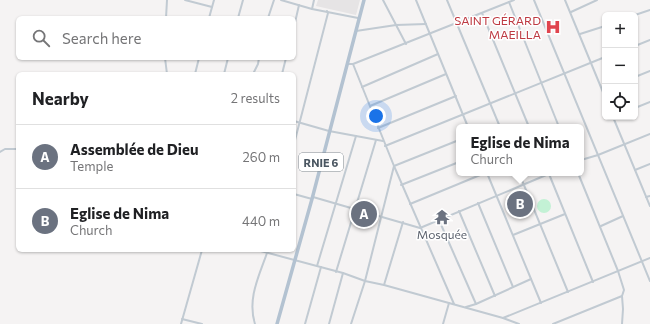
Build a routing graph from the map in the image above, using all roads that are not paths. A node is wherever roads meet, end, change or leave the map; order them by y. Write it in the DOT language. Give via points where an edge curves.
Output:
graph roads {
  1 [pos="167,0"];
  2 [pos="185,0"];
  3 [pos="214,0"];
  4 [pos="243,0"];
  5 [pos="274,0"];
  6 [pos="281,0"];
  7 [pos="314,0"];
  8 [pos="364,0"];
  9 [pos="384,0"];
  10 [pos="416,0"];
  11 [pos="447,0"];
  12 [pos="514,0"];
  13 [pos="534,0"];
  14 [pos="565,0"];
  15 [pos="597,0"];
  16 [pos="509,2"];
  17 [pos="299,5"];
  18 [pos="212,7"];
  19 [pos="312,9"];
  20 [pos="650,10"];
  21 [pos="327,11"];
  22 [pos="570,12"];
  23 [pos="482,13"];
  24 [pos="638,14"];
  25 [pos="166,16"];
  26 [pos="210,16"];
  27 [pos="239,16"];
  28 [pos="269,16"];
  29 [pos="296,18"];
  30 [pos="358,18"];
  31 [pos="457,23"];
  32 [pos="426,24"];
  33 [pos="396,25"];
  34 [pos="602,27"];
  35 [pos="356,31"];
  36 [pos="430,34"];
  37 [pos="580,34"];
  38 [pos="650,40"];
  39 [pos="406,44"];
  40 [pos="638,45"];
  41 [pos="438,54"];
  42 [pos="602,58"];
  43 [pos="165,60"];
  44 [pos="198,60"];
  45 [pos="228,60"];
  46 [pos="259,60"];
  47 [pos="286,60"];
  48 [pos="591,63"];
  49 [pos="346,64"];
  50 [pos="353,64"];
  51 [pos="167,72"];
  52 [pos="196,72"];
  53 [pos="224,72"];
  54 [pos="254,72"];
  55 [pos="282,72"];
  56 [pos="650,72"];
  57 [pos="564,73"];
  58 [pos="446,74"];
  59 [pos="638,76"];
  60 [pos="541,82"];
  61 [pos="602,85"];
  62 [pos="362,87"];
  63 [pos="515,93"];
  64 [pos="456,96"];
  65 [pos="650,102"];
  66 [pos="490,104"];
  67 [pos="370,106"];
  68 [pos="638,107"];
  69 [pos="464,115"];
  70 [pos="614,120"];
  71 [pos="296,122"];
  72 [pos="300,123"];
  73 [pos="467,124"];
  74 [pos="499,124"];
  75 [pos="528,124"];
  76 [pos="558,124"];
  77 [pos="378,128"];
  78 [pos="329,131"];
  79 [pos="650,134"];
  80 [pos="356,136"];
  81 [pos="296,137"];
  82 [pos="376,140"];
  83 [pos="383,141"];
  84 [pos="456,141"];
  85 [pos="625,144"];
  86 [pos="385,146"];
  87 [pos="16,148"];
  88 [pos="0,152"];
  89 [pos="598,155"];
  90 [pos="584,159"];
  91 [pos="456,163"];
  92 [pos="650,164"];
  93 [pos="394,166"];
  94 [pos="635,170"];
  95 [pos="479,176"];
  96 [pos="488,176"];
  97 [pos="520,176"];
  98 [pos="542,176"];
  99 [pos="550,176"];
  100 [pos="579,176"];
  101 [pos="523,184"];
  102 [pos="401,185"];
  103 [pos="296,194"];
  104 [pos="497,195"];
  105 [pos="650,196"];
  106 [pos="646,197"];
  107 [pos="312,198"];
  108 [pos="336,203"];
  109 [pos="478,203"];
  110 [pos="410,204"];
  111 [pos="650,206"];
  112 [pos="355,209"];
  113 [pos="459,211"];
  114 [pos="565,214"];
  115 [pos="380,216"];
  116 [pos="623,216"];
  117 [pos="438,220"];
  118 [pos="403,222"];
  119 [pos="540,224"];
  120 [pos="600,226"];
  121 [pos="420,228"];
  122 [pos="513,235"];
  123 [pos="201,252"];
  124 [pos="266,252"];
  125 [pos="650,258"];
  126 [pos="295,260"];
  127 [pos="642,262"];
  128 [pos="317,266"];
  129 [pos="321,267"];
  130 [pos="618,271"];
  131 [pos="336,272"];
  132 [pos="343,274"];
  133 [pos="531,279"];
  134 [pos="365,281"];
  135 [pos="650,281"];
  136 [pos="593,282"];
  137 [pos="384,285"];
  138 [pos="513,288"];
  139 [pos="568,292"];
  140 [pos="495,296"];
  141 [pos="622,296"];
  142 [pos="449,303"];
  143 [pos="541,303"];
  144 [pos="454,304"];
  145 [pos="476,304"];
  146 [pos="465,307"];
  147 [pos="182,318"];
  148 [pos="503,318"];
  149 [pos="181,324"];
  150 [pos="202,324"];
  151 [pos="255,324"];
  152 [pos="277,324"];
  153 [pos="305,324"];
  154 [pos="329,324"];
  155 [pos="352,324"];
  156 [pos="444,324"];
  157 [pos="518,324"];
  158 [pos="553,324"];
  159 [pos="622,324"];
  1 -- 25 [label="street"];
  2 -- 18 [label="street"];
  3 -- 18 [label="street"];
  4 -- 27 [label="street"];
  5 -- 28 [label="street"];
  6 -- 17 [label="street"];
  7 -- 19 [label="street"];
  8 -- 30 [label="main road, RNIE 6"];
  9 -- 33 [label="street"];
  10 -- 32 [label="street"];
  11 -- 31 [label="street"];
  12 -- 16 [label="street"];
  13 -- 57 [label="street"];
  14 -- 22 [label="street"];
  15 -- 22 [label="street"];
  16 -- 23 [label="street"];
  16 -- 60 [label="street"];
  17 -- 19 [label="street"];
  17 -- 29 [label="street"];
  18 -- 26 [label="street"];
  19 -- 21 [label="street"];
  20 -- 24 [label="street"];
  21 -- 30 [label="street"];
  21 -- 72 [label="street"];
  22 -- 37 [label="street"];
  23 -- 31 [label="street"];
  23 -- 63 [label="street"];
  30 -- 35 [label="main road, RNIE 6"];
  31 -- 36 [label="street"];
  31 -- 66 [label="street"];
  32 -- 33 [label="street"];
  32 -- 36 [label="street"];
  33 -- 35 [label="street"];
  33 -- 39 [label="street"];
  34 -- 37 [label="street"];
  35 -- 49 [label="main road, RNIE 6"];
  36 -- 39 [label="street"];
  36 -- 41 [label="street"];
  37 -- 48 [label="street"];
  38 -- 40 [label="street"];
  39 -- 50 [label="street"];
  41 -- 58 [label="street"];
  41 -- 62 [label="street"];
  42 -- 48 [label="street"];
  43 -- 51 [label="street"];
  44 -- 52 [label="street"];
  45 -- 53 [label="street"];
  46 -- 54 [label="street"];
  47 -- 55 [label="street"];
  48 -- 57 [label="street"];
  48 -- 61 [label="street"];
  49 -- 50 [label="street"];
  49 -- 78 [label="main road, RNIE 6"];
  50 -- 62 [label="street"];
  56 -- 59 [label="street"];
  57 -- 60 [label="street"];
  57 -- 89 [label="street"];
  58 -- 64 [label="street"];
  58 -- 67 [label="street"];
  60 -- 63 [label="street"];
  60 -- 76 [label="street"];
  62 -- 67 [label="street"];
  63 -- 66 [label="street"];
  63 -- 75 [label="street"];
  64 -- 69 [label="street"];
  64 -- 77 [label="street"];
  65 -- 68 [label="street"];
  66 -- 69 [label="street"];
  66 -- 74 [label="street"];
  67 -- 77 [label="street"];
  69 -- 73 [label="street"];
  69 -- 86 [label="street"];
  70 -- 85 [label="street"];
  71 -- 72 [label="street"];
  72 -- 78 [label="street"];
  72 -- 81 [label="street"];
  77 -- 83 [label="street"];
  78 -- 80 [label="street"];
  78 -- 107 [label="main road, RNIE 6"];
  79 -- 85 [label="street"];
  80 -- 82 [label="street"];
  80 -- 108 [label="street"];
  82 -- 83 [label="street"];
  82 -- 112 [label="street"];
  83 -- 86 [label="street"];
  84 -- 93 [label="street"];
  85 -- 89 [label="street"];
  85 -- 94 [label="street"];
  86 -- 93 [label="street"];
  87 -- 88 [label="street"];
  89 -- 90 [label="street"];
  89 -- 116 [label="street"];
  91 -- 102 [label="street"];
  92 -- 94 [label="street"];
  93 -- 102 [label="street"];
  93 -- 115 [label="street"];
  94 -- 106 [label="street"];
  95 -- 110 [label="street"];
  96 -- 104 [label="street"];
  97 -- 101 [label="street"];
  98 -- 101 [label="street"];
  99 -- 114 [label="street"];
  100 -- 120 [label="street"];
  101 -- 104 [label="street"];
  101 -- 119 [label="street"];
  102 -- 110 [label="street"];
  103 -- 107 [label="street"];
  104 -- 109 [label="street"];
  104 -- 122 [label="street"];
  105 -- 106 [label="street"];
  106 -- 111 [label="street"];
  107 -- 108 [label="street"];
  107 -- 126 [label="main road, RNIE 6"];
  108 -- 112 [label="street"];
  108 -- 128 [label="street"];
  109 -- 113 [label="street"];
  109 -- 138 [label="street"];
  110 -- 121 [label="street"];
  112 -- 115 [label="street"];
  112 -- 131 [label="street"];
  113 -- 117 [label="street"];
  113 -- 140 [label="street"];
  114 -- 119 [label="street"];
  114 -- 136 [label="street"];
  115 -- 118 [label="street"];
  115 -- 134 [label="street"];
  116 -- 120 [label="street"];
  116 -- 127 [label="street"];
  117 -- 121 [label="street"];
  117 -- 145 [label="street"];
  118 -- 121 [label="street"];
  118 -- 137 [label="street"];
  119 -- 122 [label="street"];
  119 -- 139 [label="street"];
  120 -- 130 [label="street"];
  121 -- 144 [label="street"];
  122 -- 133 [label="street"];
  123 -- 147 [label="street"];
  124 -- 126 [label="street"];
  124 -- 151 [label="street" via="254,292"];
  125 -- 127 [label="street"];
  126 -- 128 [label="street"];
  126 -- 152 [label="main road, RNIE 6"];
  127 -- 130 [label="street"];
  127 -- 135 [label="street"];
  128 -- 129 [label="street"];
  129 -- 131 [label="street"];
  129 -- 153 [label="street"];
  130 -- 136 [label="street"];
  130 -- 141 [label="street" via="624,287"];
  131 -- 132 [label="street"];
  132 -- 134 [label="street"];
  132 -- 154 [label="street"];
  133 -- 138 [label="street"];
  133 -- 143 [label="street"];
  134 -- 137 [label="street"];
  134 -- 155 [label="street"];
  136 -- 139 [label="street"];
  137 -- 142 [label="street"];
  138 -- 140 [label="street"];
  139 -- 143 [label="street"];
  140 -- 145 [label="street"];
  141 -- 158 [label="street"];
  141 -- 159 [label="street"];
  142 -- 144 [label="street"];
  142 -- 156 [label="street"];
  143 -- 148 [label="street"];
  144 -- 146 [label="street"];
  145 -- 146 [label="street"];
  146 -- 148 [label="street"];
  147 -- 149 [label="street"];
  147 -- 150 [label="street"];
  148 -- 157 [label="street"];
}
